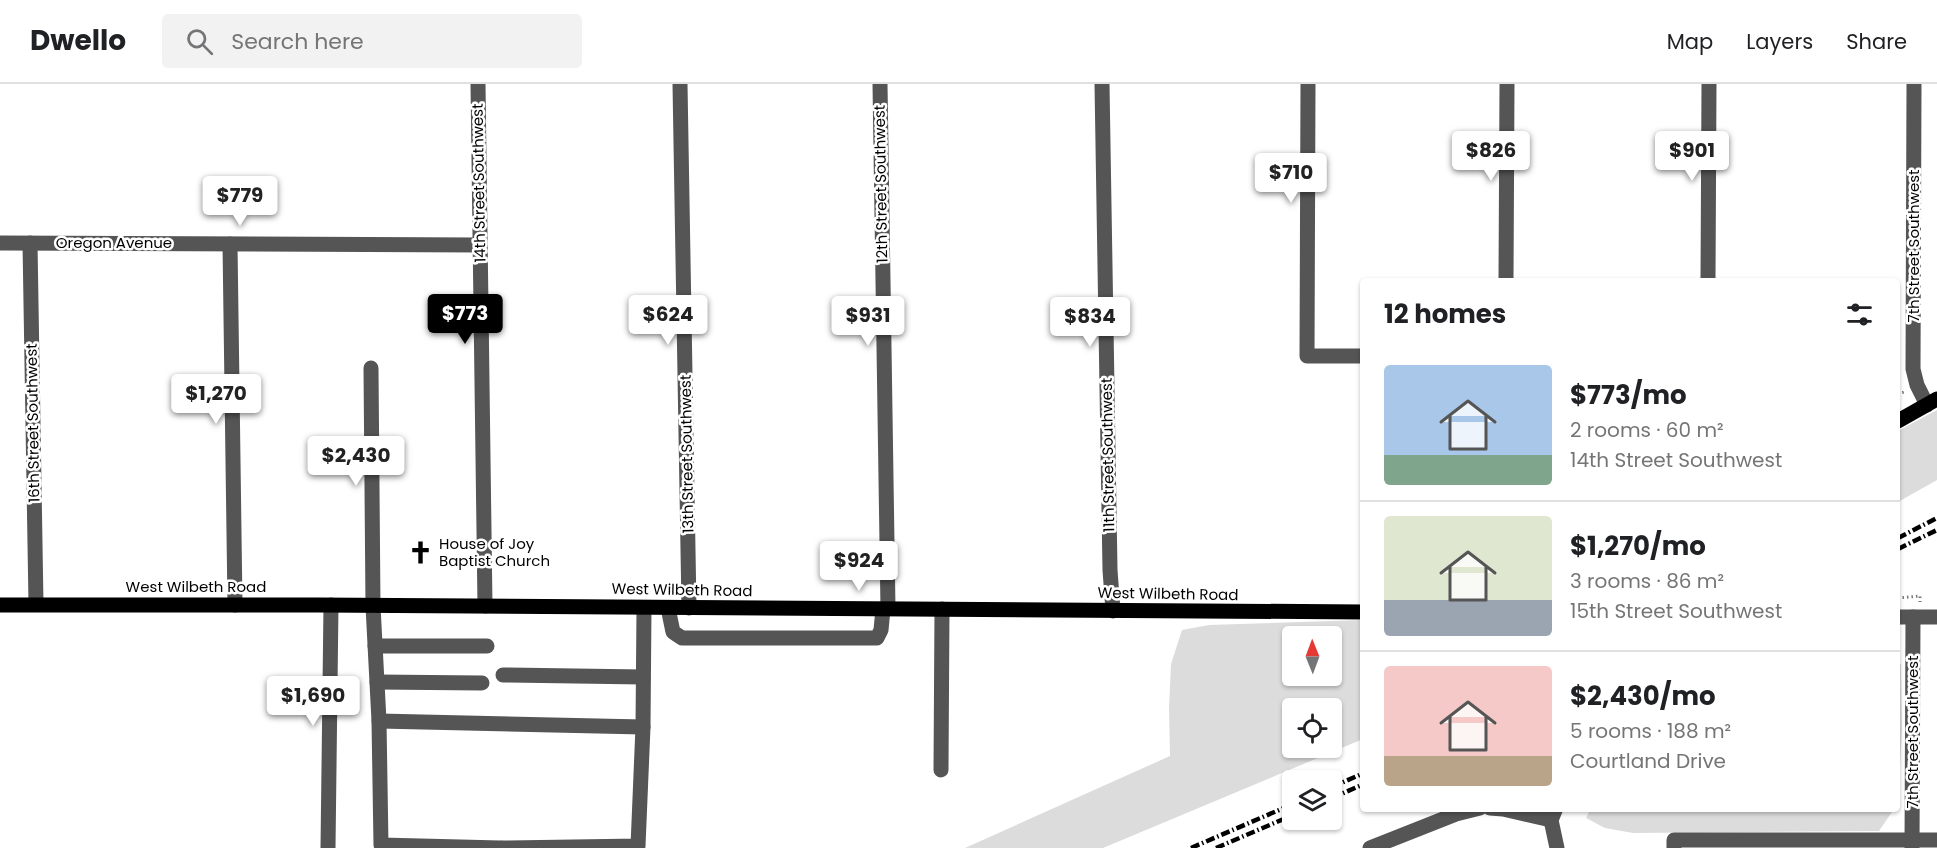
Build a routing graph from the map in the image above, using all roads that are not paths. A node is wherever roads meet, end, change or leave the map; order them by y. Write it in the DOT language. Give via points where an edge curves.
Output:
graph roads {
  1 [pos="478,84"];
  2 [pos="680,84"];
  3 [pos="880,84"];
  4 [pos="1102,84"];
  5 [pos="1308,84"];
  6 [pos="1507,84"];
  7 [pos="1709,84"];
  8 [pos="1914,84"];
  9 [pos="0,243"];
  10 [pos="30,243"];
  11 [pos="230,244"];
  12 [pos="480,245"];
  13 [pos="1506,278"];
  14 [pos="1708,278"];
  15 [pos="1360,356"];
  16 [pos="371,368"];
  17 [pos="1932,402"];
  18 [pos="1900,420"];
  19 [pos="0,604"];
  20 [pos="36,604"];
  21 [pos="235,605"];
  22 [pos="331,605"];
  23 [pos="373,606"];
  24 [pos="485,606"];
  25 [pos="644,608"];
  26 [pos="668,608"];
  27 [pos="689,608"];
  28 [pos="886,609"];
  29 [pos="942,609"];
  30 [pos="1113,611"];
  31 [pos="1360,612"];
  32 [pos="1900,617"];
  33 [pos="1913,617"];
  34 [pos="1937,617"];
  35 [pos="375,646"];
  36 [pos="487,646"];
  37 [pos="503,675"];
  38 [pos="643,677"];
  39 [pos="377,682"];
  40 [pos="482,683"];
  41 [pos="379,721"];
  42 [pos="643,727"];
  43 [pos="941,770"];
  44 [pos="1464,812"];
  45 [pos="1533,812"];
  46 [pos="1553,814"];
  47 [pos="1937,840"];
  48 [pos="1674,844"];
  49 [pos="1912,844"];
  50 [pos="328,848"];
  51 [pos="501,848"];
  52 [pos="1370,848"];
  53 [pos="1557,848"];
  1 -- 12 [label="street, 14th Street Southwest"];
  2 -- 27 [label="street, 13th Street Southwest"];
  3 -- 28 [label="street, 12th Street Southwest"];
  4 -- 30 [label="street, 11th Street Southwest"];
  5 -- 15 [label="street" via="1307,356"];
  6 -- 13 [label="street"];
  7 -- 14 [label="street"];
  8 -- 17 [label="street, 7th Street Southwest" via="1913,369 1917,385"];
  9 -- 10 [label="street, Oregon Avenue"];
  10 -- 11 [label="street, Oregon Avenue"];
  10 -- 20 [label="street, 16th Street Southwest"];
  11 -- 12 [label="street, Oregon Avenue"];
  11 -- 21 [label="street"];
  12 -- 24 [label="street, 14th Street Southwest"];
  16 -- 23 [label="street"];
  17 -- 18 [label="main road"];
  19 -- 20 [label="main road, West Wilbeth Road"];
  20 -- 21 [label="main road, West Wilbeth Road"];
  21 -- 22 [label="main road, West Wilbeth Road"];
  22 -- 23 [label="main road, West Wilbeth Road"];
  22 -- 50 [label="street"];
  23 -- 24 [label="main road, West Wilbeth Road"];
  23 -- 35 [label="street"];
  24 -- 25 [label="main road, West Wilbeth Road"];
  25 -- 26 [label="main road, West Wilbeth Road"];
  25 -- 38 [label="street"];
  26 -- 27 [label="main road, West Wilbeth Road"];
  26 -- 28 [label="street, 12th Street Southwest" via="673,632 682,638 877,638"];
  27 -- 28 [label="main road, West Wilbeth Road"];
  28 -- 29 [label="main road, West Wilbeth Road"];
  29 -- 30 [label="main road, West Wilbeth Road"];
  29 -- 43 [label="street"];
  30 -- 31 [label="main road, West Wilbeth Road"];
  32 -- 33 [label="street"];
  33 -- 34 [label="street"];
  33 -- 49 [label="street, 7th Street Southwest"];
  35 -- 36 [label="street"];
  35 -- 39 [label="street"];
  37 -- 38 [label="street"];
  38 -- 42 [label="street"];
  39 -- 40 [label="street"];
  39 -- 41 [label="street"];
  41 -- 42 [label="street"];
  41 -- 51 [label="street" via="381,845"];
  42 -- 51 [label="street" via="638,846"];
  44 -- 52 [label="street"];
  45 -- 46 [label="street"];
  46 -- 53 [label="street"];
  47 -- 49 [label="street"];
  48 -- 49 [label="street"];
}
